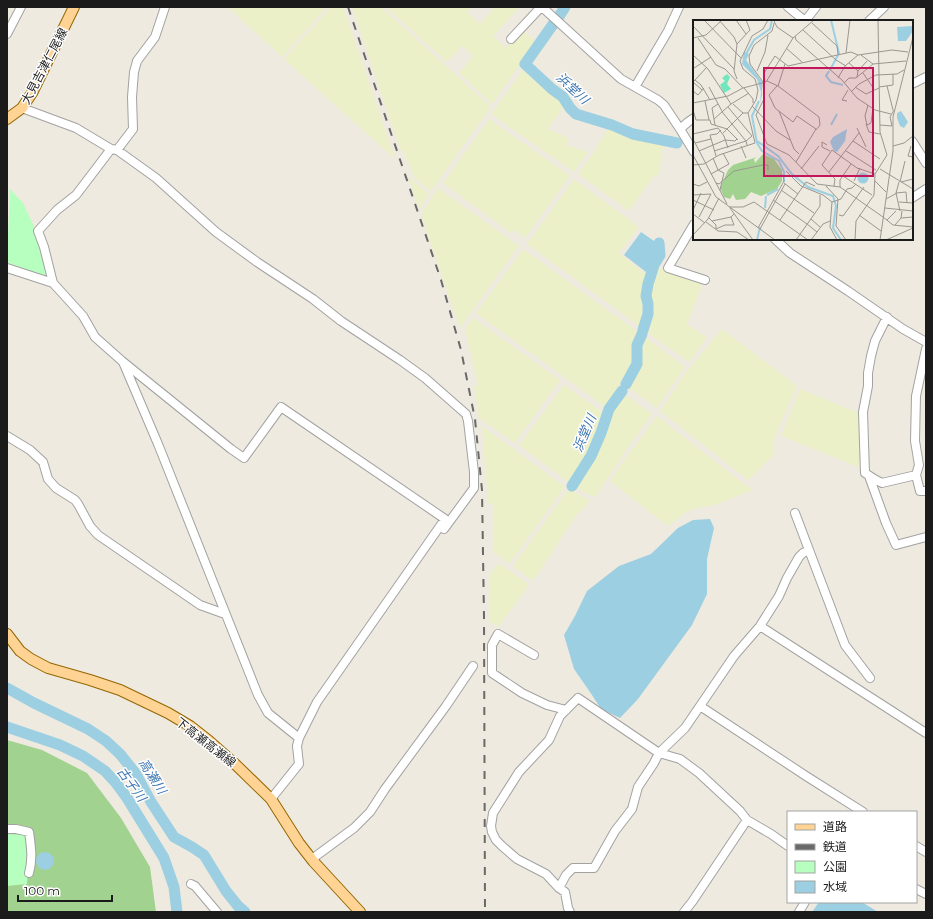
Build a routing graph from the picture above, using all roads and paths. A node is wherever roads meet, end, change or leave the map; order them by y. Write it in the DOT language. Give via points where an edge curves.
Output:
graph roads {
  1 [pos="21,7"];
  2 [pos="74,7"];
  3 [pos="165,7"];
  4 [pos="541,7"];
  5 [pos="679,7"];
  6 [pos="788,7"];
  7 [pos="816,7"];
  8 [pos="884,7"];
  9 [pos="804,20"];
  10 [pos="806,20"];
  11 [pos="870,20"];
  12 [pos="7,34"];
  13 [pos="511,39"];
  14 [pos="926,77"];
  15 [pos="913,84"];
  16 [pos="635,87"];
  17 [pos="22,108"];
  18 [pos="7,119"];
  19 [pos="693,119"];
  20 [pos="680,129"];
  21 [pos="913,143"];
  22 [pos="114,149"];
  23 [pos="693,150"];
  24 [pos="926,163"];
  25 [pos="926,189"];
  26 [pos="913,197"];
  27 [pos="693,226"];
  28 [pos="776,240"];
  29 [pos="7,268"];
  30 [pos="705,280"];
  31 [pos="53,283"];
  32 [pos="887,317"];
  33 [pos="926,342"];
  34 [pos="926,349"];
  35 [pos="122,361"];
  36 [pos="7,436"];
  37 [pos="916,475"];
  38 [pos="869,476"];
  39 [pos="926,491"];
  40 [pos="795,513"];
  41 [pos="444,529"];
  42 [pos="926,537"];
  43 [pos="809,550"];
  44 [pos="225,614"];
  45 [pos="760,626"];
  46 [pos="7,634"];
  47 [pos="534,655"];
  48 [pos="473,666"];
  49 [pos="870,678"];
  50 [pos="700,706"];
  51 [pos="566,710"];
  52 [pos="926,733"];
  53 [pos="299,738"];
  54 [pos="659,753"];
  55 [pos="271,799"];
  56 [pos="861,811"];
  57 [pos="746,820"];
  58 [pos="7,829"];
  59 [pos="787,845"];
  60 [pos="917,847"];
  61 [pos="926,852"];
  62 [pos="313,861"];
  63 [pos="29,873"];
  64 [pos="191,884"];
  65 [pos="559,888"];
  66 [pos="917,890"];
  67 [pos="926,894"];
  68 [pos="804,903"];
  69 [pos="216,912"];
  70 [pos="360,912"];
  71 [pos="570,912"];
  72 [pos="684,912"];
  73 [pos="799,912"];
  1 -- 12 [label="street"];
  2 -- 17 [label="main road, 大見吉津仁尾線" via="40,79"];
  3 -- 22 [label="street" via="155,36 137,61 134,72 132,129"];
  4 -- 13 [label="street"];
  4 -- 16 [label="street" via="621,79"];
  5 -- 16 [label="street"];
  6 -- 9 [label="street"];
  7 -- 10 [label="street"];
  8 -- 11 [label="street"];
  14 -- 15 [label="street"];
  16 -- 20 [label="street" via="664,105"];
  17 -- 18 [label="main road, 大見吉津仁尾線"];
  17 -- 22 [label="street" via="76,128"];
  19 -- 20 [label="street"];
  20 -- 23 [label="street"];
  21 -- 24 [label="street"];
  22 -- 31 [label="street" via="76,195 57,210 38,231"];
  22 -- 41 [label="street" via="156,178 216,232 425,378 466,414 474,488"];
  25 -- 26 [label="street"];
  27 -- 30 [label="street" via="668,268"];
  28 -- 32 [label="street" via="790,253"];
  29 -- 31 [label="street"];
  31 -- 35 [label="street" via="83,316 95,336"];
  32 -- 33 [label="street"];
  32 -- 38 [label="street" via="873,348 863,412 865,473"];
  34 -- 37 [label="street" via="916,396 915,441 919,465"];
  35 -- 44 [label="street" via="158,444"];
  35 -- 53 [label="street" via="244,458 281,407 444,519 317,702"];
  36 -- 44 [label="street" via="30,450 43,462 48,479 56,488 75,500 98,535 200,605"];
  37 -- 38 [label="street" via="882,483"];
  37 -- 39 [label="street" via="920,491"];
  38 -- 42 [label="street" via="896,545"];
  40 -- 43 [label="street"];
  43 -- 45 [label="street" via="799,557"];
  43 -- 49 [label="street" via="845,645"];
  44 -- 53 [label="street" via="258,695 268,713"];
  45 -- 50 [label="street" via="734,656"];
  45 -- 52 [label="street"];
  46 -- 55 [label="main road, 下高瀬高瀬線" via="20,651 48,668 120,690 190,726"];
  47 -- 51 [label="street" via="498,634 492,645 492,673 522,693 547,705"];
  48 -- 62 [label="street" via="370,812"];
  50 -- 54 [label="street" via="684,728"];
  50 -- 56 [label="street"];
  51 -- 54 [label="street" via="578,698"];
  51 -- 65 [label="street" via="560,716 549,740 519,772 493,813 491,826 496,840 502,846 517,859 546,874"];
  53 -- 55 [label="street" via="299,764"];
  54 -- 57 [label="street" via="680,759 699,773"];
  54 -- 65 [label="street" via="638,787 632,809 615,831 594,868 573,868"];
  55 -- 62 [label="main road, 下高瀬高瀬線"];
  57 -- 59 [label="street"];
  57 -- 72 [label="street"];
  58 -- 63 [label="street" via="29,832 32,853"];
  60 -- 61 [label="street"];
  62 -- 70 [label="main road, 下高瀬高瀬線"];
  64 -- 69 [label="street"];
  65 -- 71 [label="street" via="565,892"];
  66 -- 67 [label="street"];
  68 -- 73 [label="street"];
}
